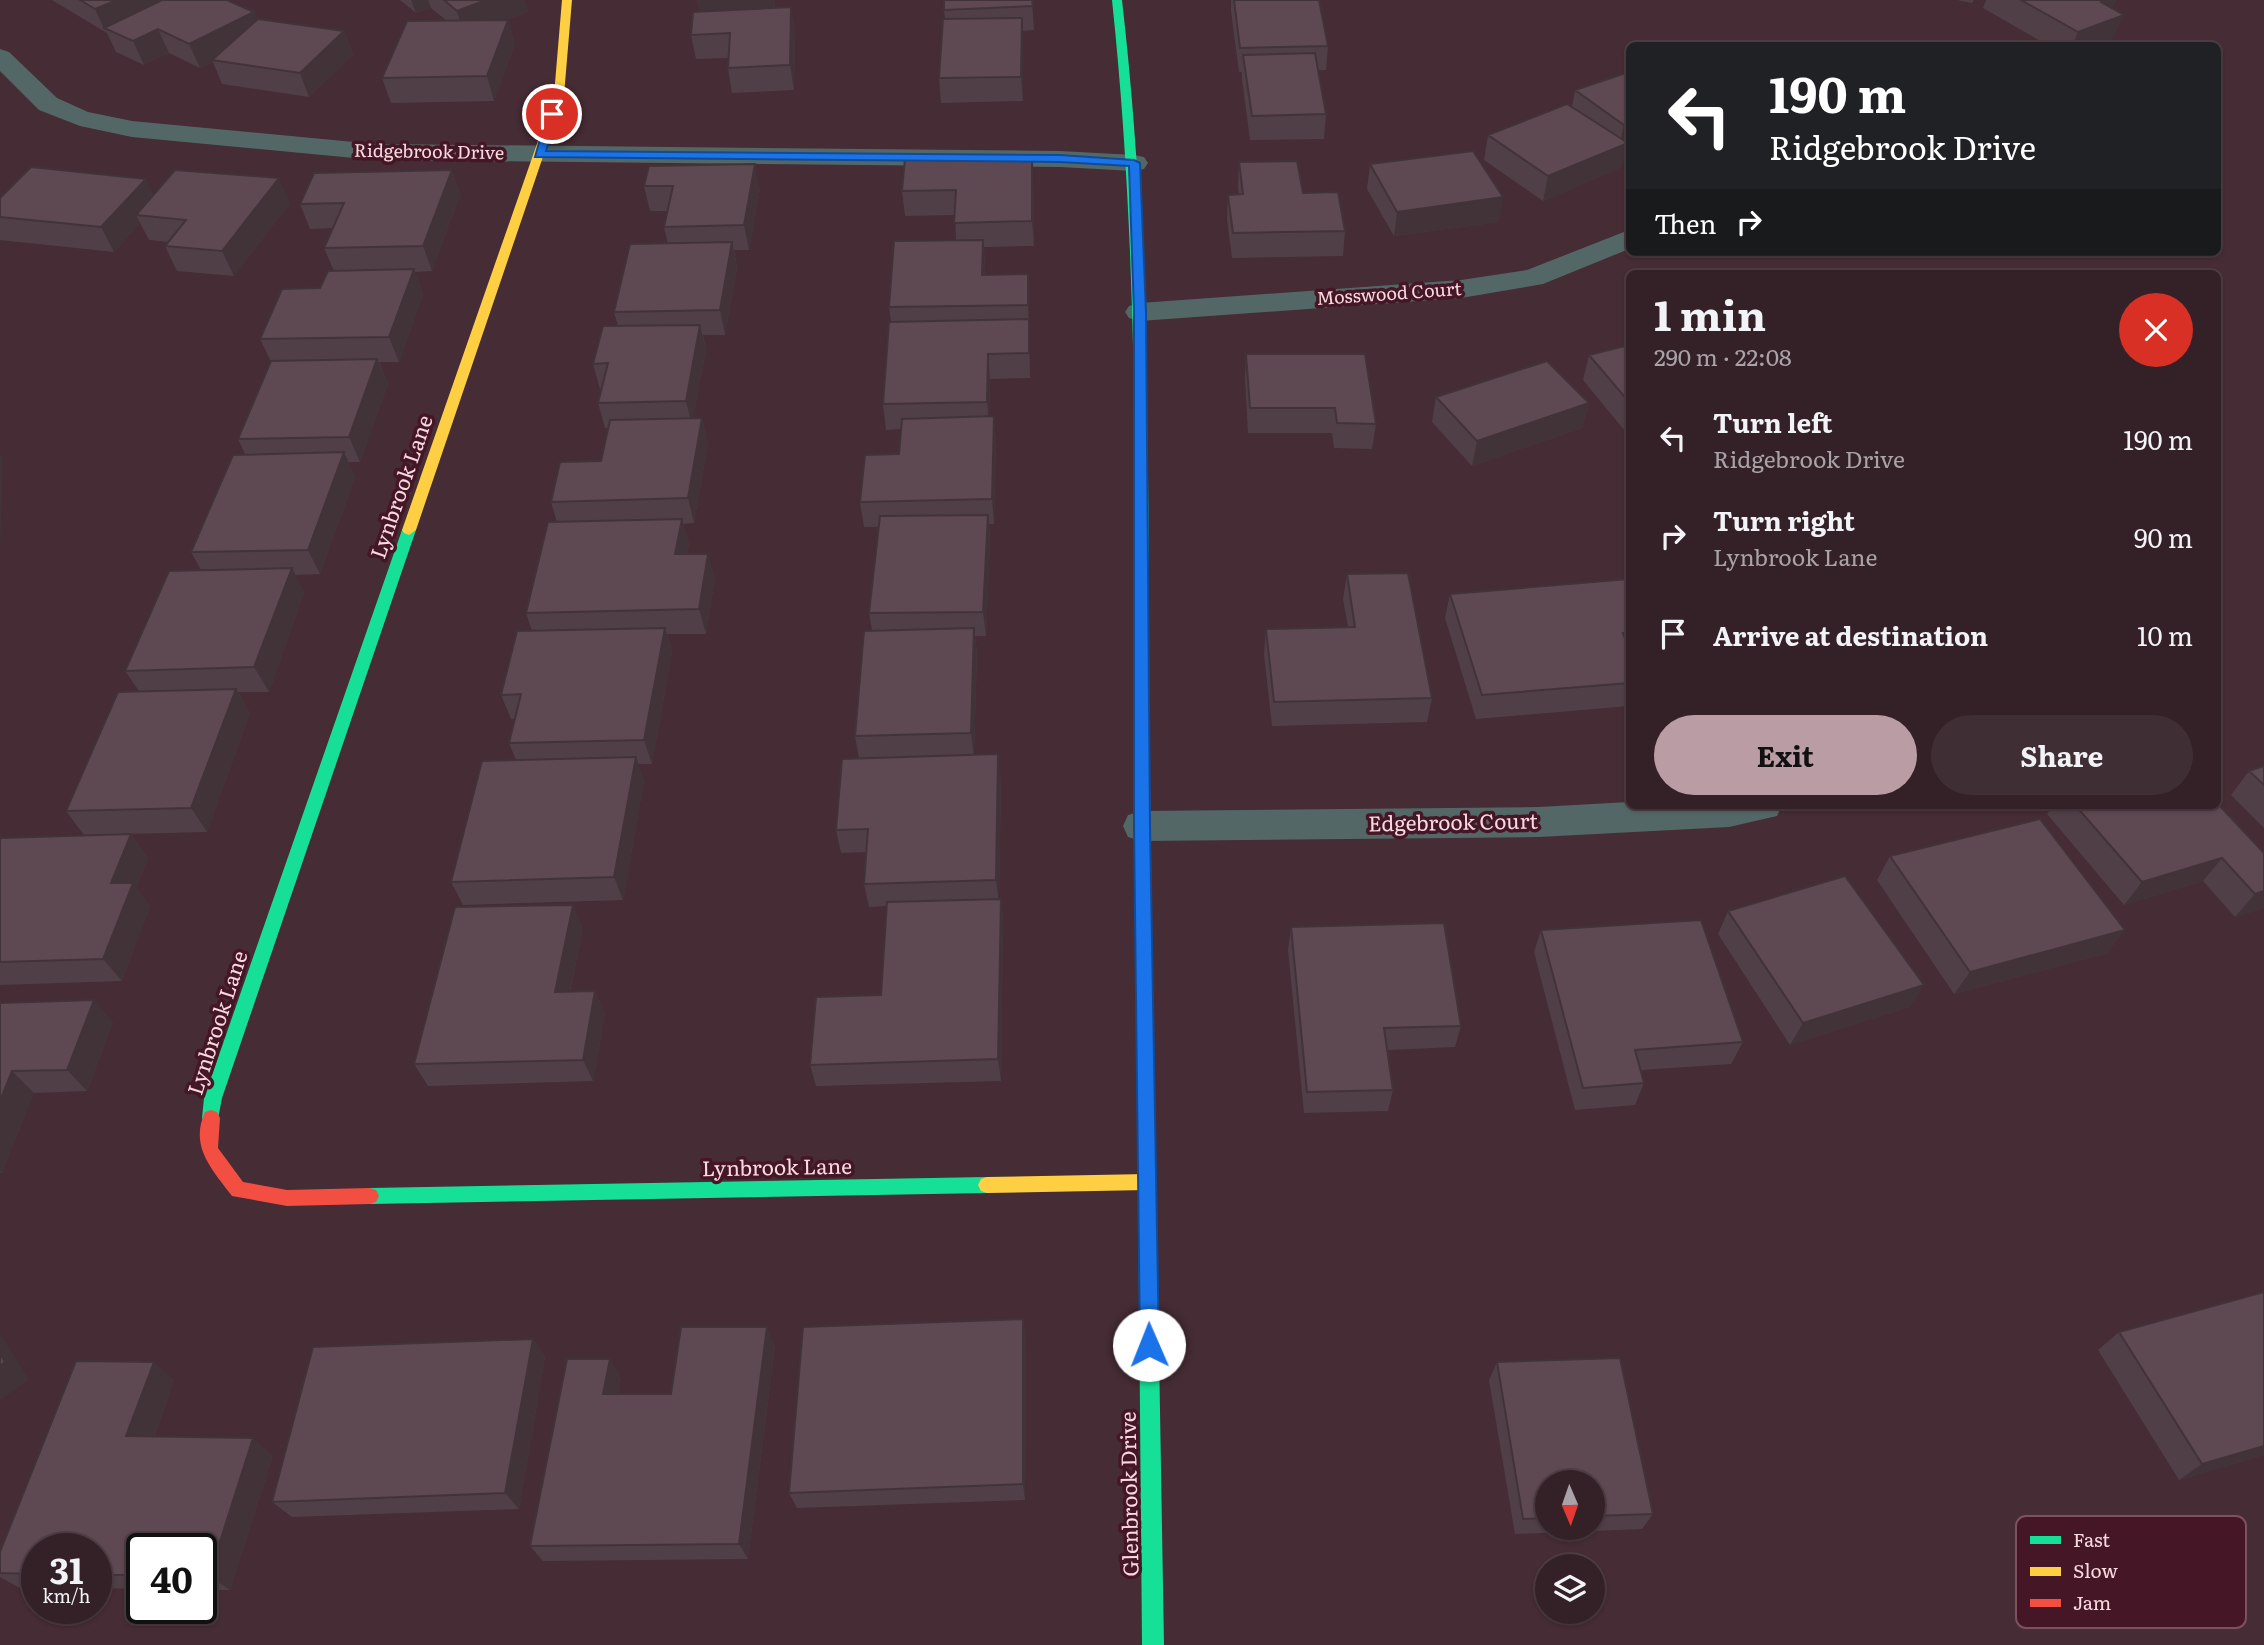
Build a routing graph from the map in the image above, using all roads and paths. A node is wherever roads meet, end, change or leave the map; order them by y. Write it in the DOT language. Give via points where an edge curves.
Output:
graph roads {
  1 [pos="567,0"];
  2 [pos="1117,0"];
  3 [pos="0,57"];
  4 [pos="539,154"];
  5 [pos="1134,163"];
  6 [pos="1626,240"];
  7 [pos="1140,312"];
  8 [pos="1746,809"];
  9 [pos="1142,826"];
  10 [pos="1147,1182"];
  11 [pos="1153,1645"];
  1 -- 4 [label="street, Lynbrook Lane" via="559,94"];
  2 -- 5 [label="street, Glenbrook Drive" via="1129,79"];
  3 -- 4 [label="street, Ridgebrook Drive" via="48,104 80,118 132,129 375,152"];
  4 -- 5 [label="street, Ridgebrook Drive"];
  4 -- 10 [label="street, Lynbrook Lane" via="213,1098 209,1150 238,1190 287,1198"];
  5 -- 7 [label="street, Glenbrook Drive"];
  6 -- 7 [label="street, Mosswood Court" via="1533,278 1461,289"];
  7 -- 9 [label="street, Glenbrook Drive"];
  8 -- 9 [label="street, Edgebrook Court" via="1539,822"];
  9 -- 10 [label="street, Glenbrook Drive"];
  10 -- 11 [label="street, Glenbrook Drive"];
}
